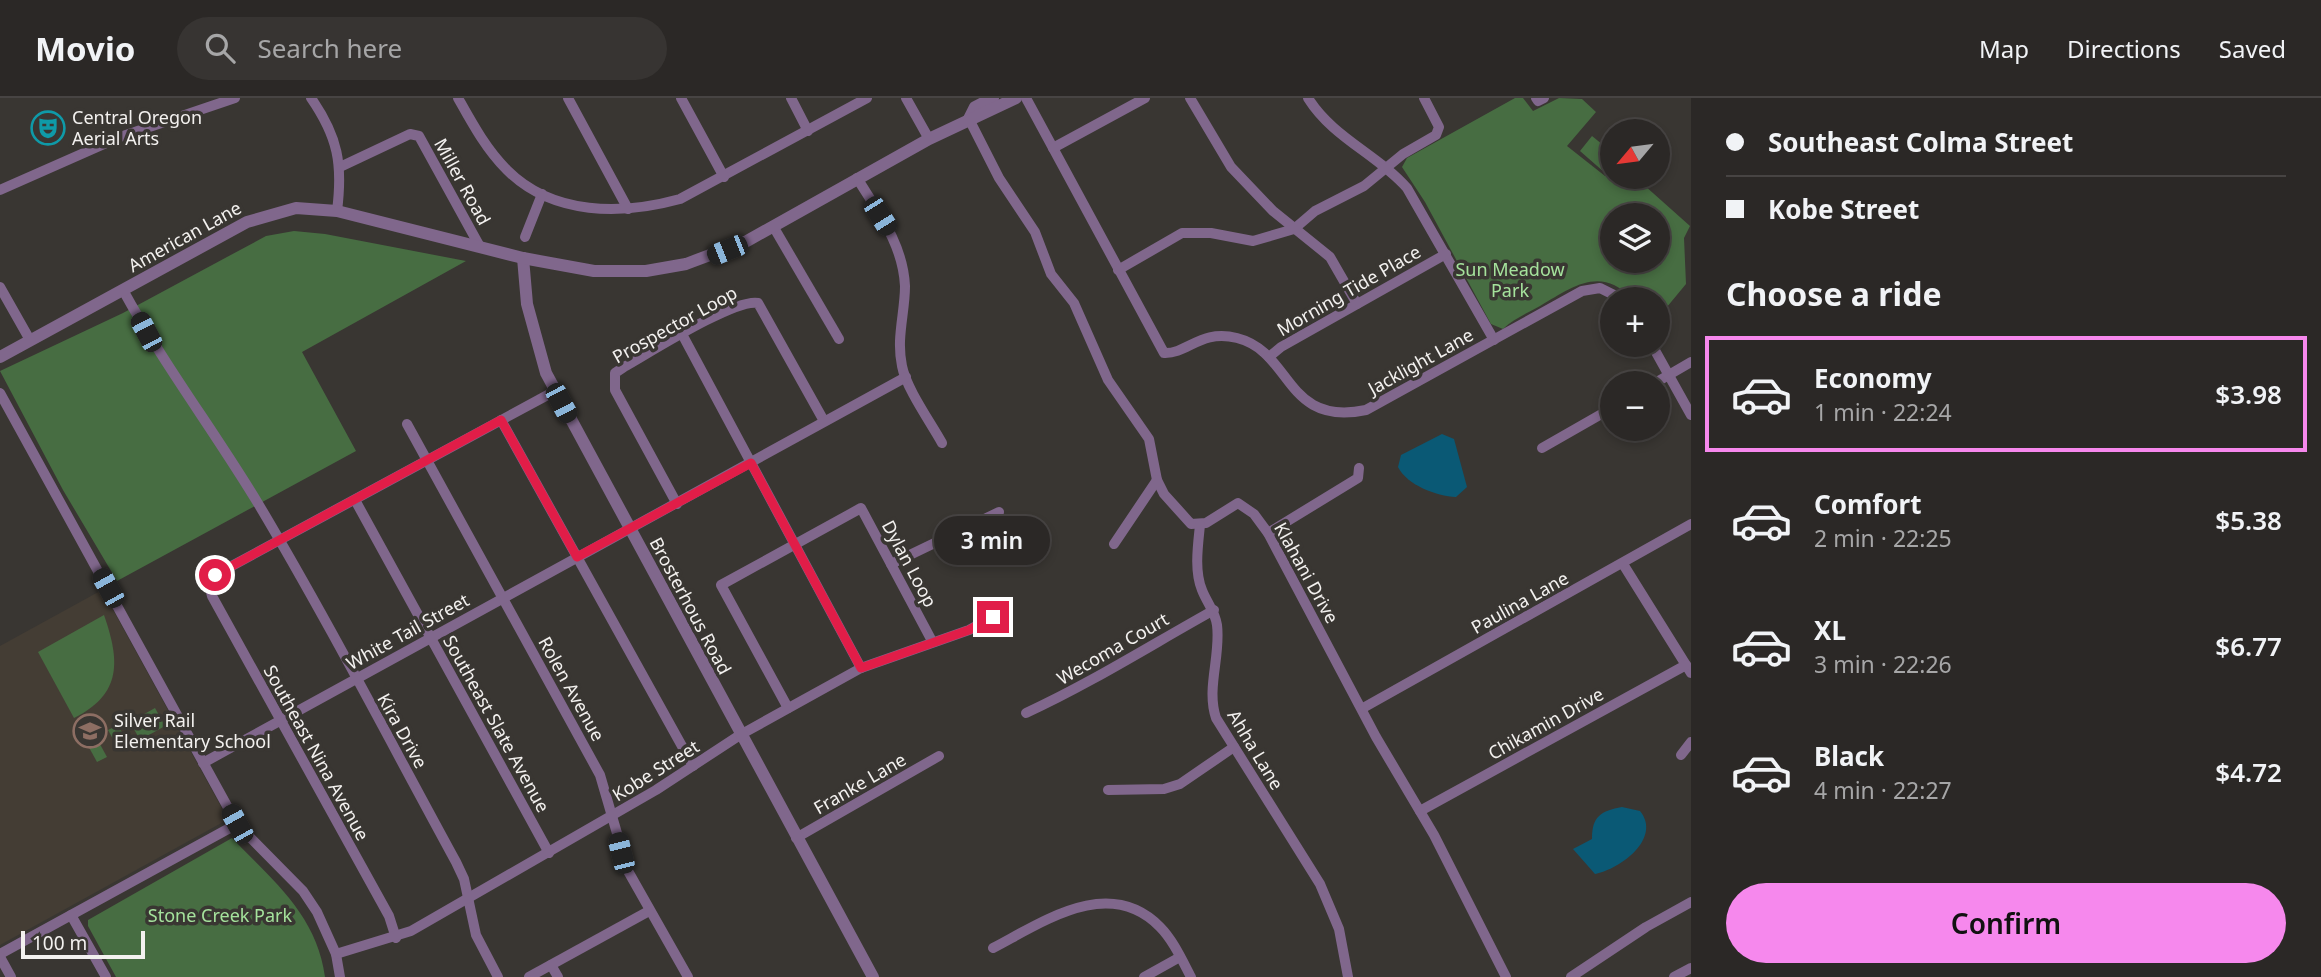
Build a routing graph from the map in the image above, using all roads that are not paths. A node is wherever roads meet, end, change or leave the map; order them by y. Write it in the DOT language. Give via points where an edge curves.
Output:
graph roads {
  1 [pos="234,98"];
  2 [pos="311,98"];
  3 [pos="458,98"];
  4 [pos="568,98"];
  5 [pos="681,98"];
  6 [pos="790,98"];
  7 [pos="867,98"];
  8 [pos="906,98"];
  9 [pos="993,98"];
  10 [pos="1016,98"];
  11 [pos="1026,98"];
  12 [pos="1145,98"];
  13 [pos="1190,98"];
  14 [pos="1308,98"];
  15 [pos="1424,98"];
  16 [pos="969,119"];
  17 [pos="808,131"];
  18 [pos="929,139"];
  19 [pos="1053,148"];
  20 [pos="340,167"];
  21 [pos="1385,168"];
  22 [pos="724,177"];
  23 [pos="857,178"];
  24 [pos="0,190"];
  25 [pos="542,194"];
  26 [pos="628,209"];
  27 [pos="337,211"];
  28 [pos="773,226"];
  29 [pos="1294,229"];
  30 [pos="525,237"];
  31 [pos="479,245"];
  32 [pos="1446,254"];
  33 [pos="523,258"];
  34 [pos="1118,270"];
  35 [pos="0,287"];
  36 [pos="1600,288"];
  37 [pos="124,290"];
  38 [pos="1357,304"];
  39 [pos="682,334"];
  40 [pos="839,338"];
  41 [pos="30,340"];
  42 [pos="1494,340"];
  43 [pos="0,357"];
  44 [pos="1269,357"];
  45 [pos="1691,362"];
  46 [pos="1670,374"];
  47 [pos="906,377"];
  48 [pos="1670,377"];
  49 [pos="555,391"];
  50 [pos="0,393"];
  51 [pos="1600,415"];
  52 [pos="1691,415"];
  53 [pos="501,420"];
  54 [pos="824,421"];
  55 [pos="407,424"];
  56 [pos="943,443"];
  57 [pos="1542,448"];
  58 [pos="427,460"];
  59 [pos="751,463"];
  60 [pos="1359,468"];
  61 [pos="1157,480"];
  62 [pos="355,500"];
  63 [pos="677,503"];
  64 [pos="999,512"];
  65 [pos="1691,524"];
  66 [pos="1200,525"];
  67 [pos="629,529"];
  68 [pos="1268,533"];
  69 [pos="280,540"];
  70 [pos="794,544"];
  71 [pos="1114,544"];
  72 [pos="577,557"];
  73 [pos="891,564"];
  74 [pos="1623,564"];
  75 [pos="502,598"];
  76 [pos="1214,610"];
  77 [pos="993,617"];
  78 [pos="430,638"];
  79 [pos="932,640"];
  80 [pos="861,668"];
  81 [pos="1688,669"];
  82 [pos="355,679"];
  83 [pos="788,708"];
  84 [pos="1363,708"];
  85 [pos="1026,713"];
  86 [pos="280,721"];
  87 [pos="740,735"];
  88 [pos="1691,742"];
  89 [pos="1234,747"];
  90 [pos="1681,755"];
  91 [pos="939,756"];
  92 [pos="203,763"];
  93 [pos="693,766"];
  94 [pos="1108,790"];
  95 [pos="1420,811"];
  96 [pos="613,816"];
  97 [pos="237,824"];
  98 [pos="796,838"];
  99 [pos="549,853"];
  100 [pos="468,899"];
  101 [pos="1690,906"];
  102 [pos="649,911"];
  103 [pos="71,915"];
  104 [pos="396,938"];
  105 [pos="993,948"];
  106 [pos="336,954"];
  107 [pos="0,955"];
  108 [pos="1180,957"];
  109 [pos="551,964"];
  110 [pos="1691,968"];
  111 [pos="11,977"];
  112 [pos="106,977"];
  113 [pos="340,977"];
  114 [pos="498,977"];
  115 [pos="529,977"];
  116 [pos="558,977"];
  117 [pos="688,977"];
  118 [pos="873,977"];
  119 [pos="1144,977"];
  120 [pos="1191,977"];
  121 [pos="1348,977"];
  122 [pos="1506,977"];
  123 [pos="1572,977"];
  124 [pos="1674,977"];
  1 -- 24 [label="street" via="120,136"];
  2 -- 20 [label="street" via="324,117"];
  3 -- 25 [label="street" via="483,142 508,171"];
  4 -- 26 [label="street"];
  5 -- 22 [label="street"];
  6 -- 17 [label="street"];
  7 -- 17 [label="street"];
  8 -- 18 [label="street"];
  9 -- 16 [label="street" via="975,107"];
  10 -- 16 [label="street"];
  11 -- 19 [label="street, Jacklight Lane"];
  12 -- 19 [label="street"];
  13 -- 29 [label="street" via="1231,167"];
  14 -- 21 [label="street" via="1347,141"];
  15 -- 21 [label="street" via="1439,127 1436,135"];
  16 -- 18 [label="street"];
  16 -- 61 [label="street" via="999,178 1031,224 1051,274 1074,303 1108,380 1149,439"];
  17 -- 22 [label="street"];
  18 -- 23 [label="street"];
  19 -- 34 [label="street, Jacklight Lane"];
  20 -- 27 [label="street"];
  20 -- 31 [label="street, Miller Road" via="410,134 418,136"];
  21 -- 29 [label="street"];
  21 -- 32 [label="street" via="1417,201"];
  22 -- 26 [label="street" via="680,199"];
  23 -- 28 [label="street"];
  23 -- 47 [label="street" via="892,234 901,258 905,287 899,335"];
  25 -- 26 [label="street" via="603,211"];
  25 -- 30 [label="street"];
  27 -- 31 [label="street, American Lane"];
  27 -- 37 [label="street, American Lane" via="296,208 267,214"];
  28 -- 33 [label="street" via="704,260 664,269 594,271"];
  28 -- 40 [label="street"];
  29 -- 34 [label="street" via="1253,241 1182,233"];
  29 -- 38 [label="street" via="1330,257"];
  31 -- 33 [label="street, American Lane"];
  32 -- 38 [label="street, Morning Tide Place"];
  32 -- 42 [label="street"];
  33 -- 49 [label="street, Brosterhous Road" via="533,327"];
  34 -- 44 [label="street, Jacklight Lane" via="1164,353 1206,337 1224,336 1240,339"];
  35 -- 41 [label="street"];
  36 -- 42 [label="street, Jacklight Lane" via="1582,291"];
  37 -- 41 [label="street, American Lane"];
  37 -- 69 [label="street, Kira Drive" via="158,353"];
  38 -- 44 [label="street, Morning Tide Place"];
  39 -- 54 [label="street, Prospector Loop" via="745,301 758,303"];
  39 -- 59 [label="street"];
  39 -- 63 [label="street, Prospector Loop" via="615,373 614,381"];
  41 -- 43 [label="street, American Lane"];
  42 -- 44 [label="street, Jacklight Lane" via="1383,402 1350,414 1311,404 1296,393"];
  45 -- 46 [label="street"];
  47 -- 54 [label="street, White Tail Street"];
  47 -- 56 [label="street"];
  48 -- 52 [label="street"];
  49 -- 53 [label="street"];
  49 -- 67 [label="street, Brosterhous Road"];
  50 -- 92 [label="street"];
  51 -- 57 [label="street"];
  53 -- 58 [label="street"];
  53 -- 72 [label="street"];
  54 -- 59 [label="street, White Tail Street"];
  55 -- 58 [label="street, Rolen Avenue"];
  58 -- 62 [label="street"];
  58 -- 75 [label="street, Rolen Avenue"];
  59 -- 63 [label="street, White Tail Street"];
  59 -- 70 [label="street"];
  60 -- 68 [label="street" via="1358,478"];
  61 -- 66 [label="street" via="1184,520"];
  61 -- 71 [label="street"];
  62 -- 69 [label="street"];
  62 -- 78 [label="street, Southeast Slate Avenue"];
  63 -- 67 [label="street, White Tail Street"];
  64 -- 73 [label="street"];
  65 -- 74 [label="street, Paulina Lane"];
  66 -- 68 [label="street, Klahani Drive" via="1238,503 1254,513"];
  66 -- 76 [label="street, Ahha Lane" via="1202,590"];
  67 -- 72 [label="street, White Tail Street"];
  67 -- 87 [label="street, Brosterhous Road"];
  68 -- 84 [label="street, Klahani Drive"];
  69 -- 82 [label="street, Kira Drive"];
  69 -- 86 [label="street, Southeast Nina Avenue" via="215,575 209,584"];
  70 -- 73 [label="street, Dylan Loop" via="861,508"];
  70 -- 80 [label="street"];
  70 -- 83 [label="street, Dylan Loop" via="721,585"];
  72 -- 75 [label="street, White Tail Street"];
  72 -- 93 [label="street"];
  73 -- 79 [label="street, Dylan Loop"];
  74 -- 81 [label="street"];
  74 -- 84 [label="street, Paulina Lane"];
  75 -- 78 [label="street, White Tail Street"];
  75 -- 96 [label="street, Rolen Avenue" via="600,775"];
  76 -- 85 [label="street, Wecoma Court" via="1079,689"];
  76 -- 89 [label="street, Ahha Lane" via="1217,627 1211,704"];
  77 -- 79 [label="street, Kobe Street" via="969,630"];
  78 -- 82 [label="street, White Tail Street"];
  78 -- 99 [label="street, Southeast Slate Avenue"];
  79 -- 80 [label="street, Kobe Street"];
  80 -- 83 [label="street, Kobe Street"];
  81 -- 95 [label="street, Chikamin Drive"];
  82 -- 86 [label="street, White Tail Street"];
  82 -- 100 [label="street, Kira Drive" via="456,862"];
  83 -- 87 [label="street, Kobe Street"];
  84 -- 95 [label="street, Klahani Drive"];
  86 -- 92 [label="street, White Tail Street"];
  86 -- 104 [label="street, Southeast Nina Avenue" via="389,916"];
  87 -- 93 [label="street, Kobe Street"];
  87 -- 98 [label="street, Brosterhous Road"];
  88 -- 90 [label="street"];
  89 -- 94 [label="street" via="1172,786"];
  89 -- 121 [label="street, Ahha Lane" via="1320,884 1339,929"];
  91 -- 98 [label="street, Franke Lane"];
  92 -- 97 [label="street"];
  93 -- 96 [label="street, Kobe Street"];
  95 -- 122 [label="street, Klahani Drive"];
  96 -- 99 [label="street, Kobe Street"];
  96 -- 102 [label="street, Rolen Avenue" via="621,853"];
  97 -- 103 [label="street"];
  97 -- 106 [label="street" via="303,891"];
  98 -- 118 [label="street, Brosterhous Road"];
  99 -- 100 [label="street, Kobe Street"];
  100 -- 104 [label="street, Kobe Street"];
  100 -- 114 [label="street, Kira Drive" via="476,935"];
  101 -- 123 [label="street"];
  102 -- 109 [label="street"];
  102 -- 117 [label="street, Rolen Avenue"];
  103 -- 107 [label="street"];
  103 -- 112 [label="street"];
  104 -- 106 [label="street, Kobe Street"];
  105 -- 108 [label="street" via="1063,911 1096,904 1129,907 1147,916"];
  106 -- 113 [label="street"];
  107 -- 111 [label="street"];
  108 -- 119 [label="street"];
  108 -- 120 [label="street"];
  109 -- 115 [label="street"];
  109 -- 116 [label="street"];
  110 -- 124 [label="street"];
}
